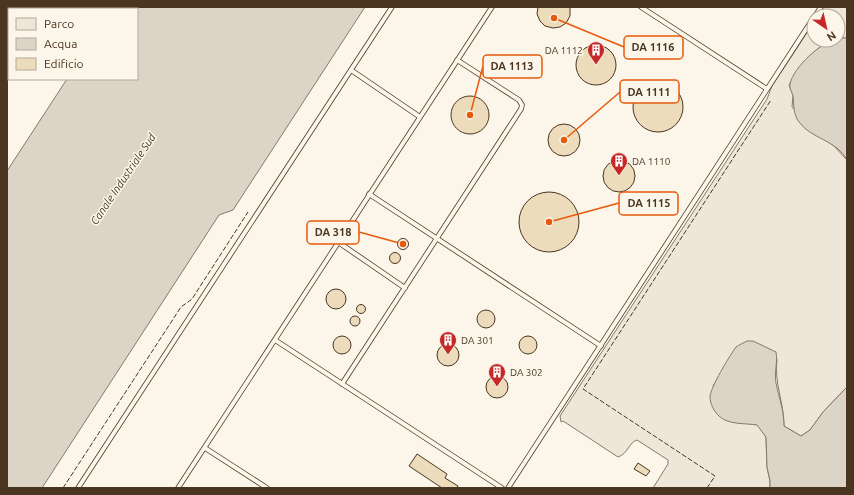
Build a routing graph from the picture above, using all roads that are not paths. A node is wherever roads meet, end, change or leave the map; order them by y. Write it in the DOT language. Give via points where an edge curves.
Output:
graph roads {
  1 [pos="392,7"];
  2 [pos="492,7"];
  3 [pos="641,7"];
  4 [pos="806,28"];
  5 [pos="457,60"];
  6 [pos="351,70"];
  7 [pos="767,89"];
  8 [pos="420,117"];
  9 [pos="369,194"];
  10 [pos="436,239"];
  11 [pos="338,242"];
  12 [pos="405,288"];
  13 [pos="275,340"];
  14 [pos="601,346"];
  15 [pos="342,384"];
  16 [pos="205,448"];
  17 [pos="78,488"];
  18 [pos="178,488"];
  19 [pos="267,488"];
  20 [pos="502,488"];
  21 [pos="508,488"];
  1 -- 6 [label="lane"];
  2 -- 5 [label="lane"];
  3 -- 7 [label="lane"];
  4 -- 7 [label="lane"];
  5 -- 8 [label="lane"];
  5 -- 10 [label="lane" via="519,100 522,105 511,127"];
  6 -- 8 [label="lane"];
  6 -- 17 [label="lane"];
  7 -- 14 [label="lane"];
  8 -- 9 [label="lane"];
  9 -- 10 [label="lane"];
  9 -- 11 [label="lane"];
  10 -- 12 [label="lane"];
  10 -- 14 [label="lane"];
  11 -- 12 [label="lane"];
  11 -- 13 [label="lane"];
  12 -- 15 [label="lane"];
  13 -- 15 [label="lane"];
  13 -- 16 [label="lane"];
  14 -- 21 [label="lane"];
  15 -- 20 [label="lane"];
  16 -- 18 [label="lane"];
  16 -- 19 [label="lane"];
}
